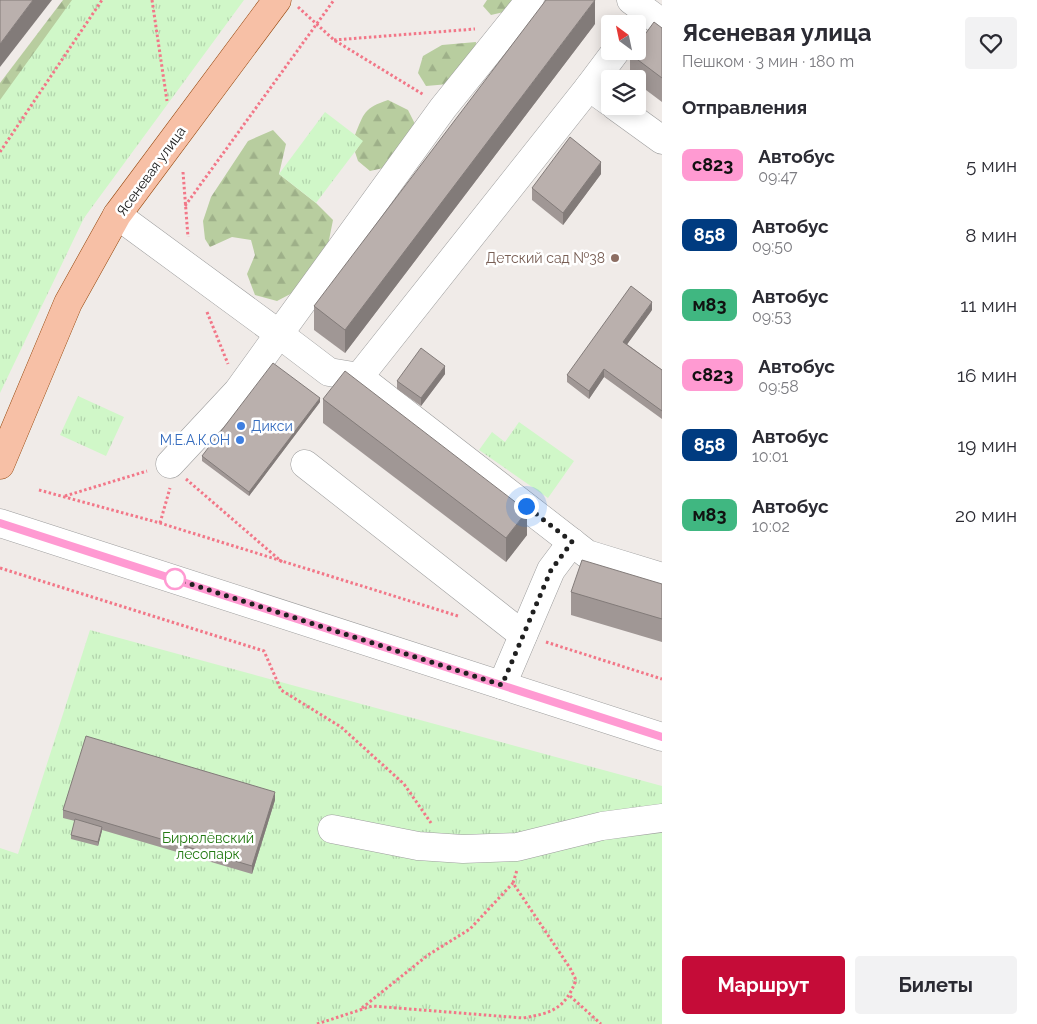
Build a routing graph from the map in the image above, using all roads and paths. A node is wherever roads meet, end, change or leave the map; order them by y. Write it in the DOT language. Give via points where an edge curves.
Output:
graph roads {
  1 [pos="102,0"];
  2 [pos="152,0"];
  3 [pos="334,0"];
  4 [pos="530,0"];
  5 [pos="287,3"];
  6 [pos="316,24"];
  7 [pos="508,27"];
  8 [pos="334,40"];
  9 [pos="613,60"];
  10 [pos="599,95"];
  11 [pos="167,101"];
  12 [pos="443,108"];
  13 [pos="627,115"];
  14 [pos="662,140"];
  15 [pos="0,152"];
  16 [pos="185,206"];
  17 [pos="117,216"];
  18 [pos="279,334"];
  19 [pos="360,377"];
  20 [pos="305,464"];
  21 [pos="0,465"];
  22 [pos="173,467"];
  23 [pos="39,490"];
  24 [pos="64,497"];
  25 [pos="0,523"];
  26 [pos="160,523"];
  27 [pos="572,542"];
  28 [pos="284,563"];
  29 [pos="0,568"];
  30 [pos="662,577"];
  31 [pos="466,618"];
  32 [pos="523,635"];
  33 [pos="662,679"];
  34 [pos="502,685"];
  35 [pos="662,737"];
  36 [pos="662,818"];
  37 [pos="332,829"];
  38 [pos="517,847"];
  39 [pos="449,848"];
  40 [pos="514,883"];
  41 [pos="570,996"];
  42 [pos="360,1010"];
  43 [pos="317,1024"];
  44 [pos="601,1024"];
  1 -- 15 [label="path"];
  2 -- 11 [label="path"];
  3 -- 6 [label="path"];
  4 -- 7 [label="street"];
  5 -- 6 [label="path"];
  5 -- 17 [label="main road, Ясеневая улица"];
  6 -- 8 [label="path"];
  6 -- 16 [label="path"];
  7 -- 8 [label="path"];
  7 -- 12 [label="street"];
  8 -- 12 [label="path" via="403,80"];
  9 -- 10 [label="street"];
  10 -- 19 [label="street"];
  12 -- 18 [label="street"];
  13 -- 14 [label="street"];
  17 -- 18 [label="street"];
  17 -- 21 [label="main road, Ясеневая улица" via="68,303"];
  18 -- 19 [label="street" via="329,372"];
  18 -- 22 [label="street" via="238,390"];
  19 -- 27 [label="street"];
  20 -- 32 [label="street"];
  22 -- 24 [label="path"];
  22 -- 26 [label="path"];
  22 -- 28 [label="path"];
  23 -- 24 [label="path"];
  24 -- 26 [label="path"];
  25 -- 34 [label="street"];
  26 -- 28 [label="path"];
  27 -- 30 [label="street" via="587,554"];
  27 -- 32 [label="street" via="551,570"];
  28 -- 31 [label="path"];
  29 -- 39 [label="path" via="264,651 281,690 341,727 404,784"];
  32 -- 33 [label="path"];
  32 -- 34 [label="street"];
  34 -- 35 [label="street"];
  36 -- 38 [label="street" via="602,826"];
  37 -- 39 [label="street" via="418,846"];
  38 -- 39 [label="street"];
  38 -- 40 [label="path" via="519,859"];
  40 -- 41 [label="path" via="576,980"];
  40 -- 42 [label="path" via="470,929 428,955"];
  41 -- 42 [label="path" via="564,1004 546,1014 523,1018 372,1006"];
  41 -- 44 [label="path"];
  42 -- 43 [label="path"];
}
